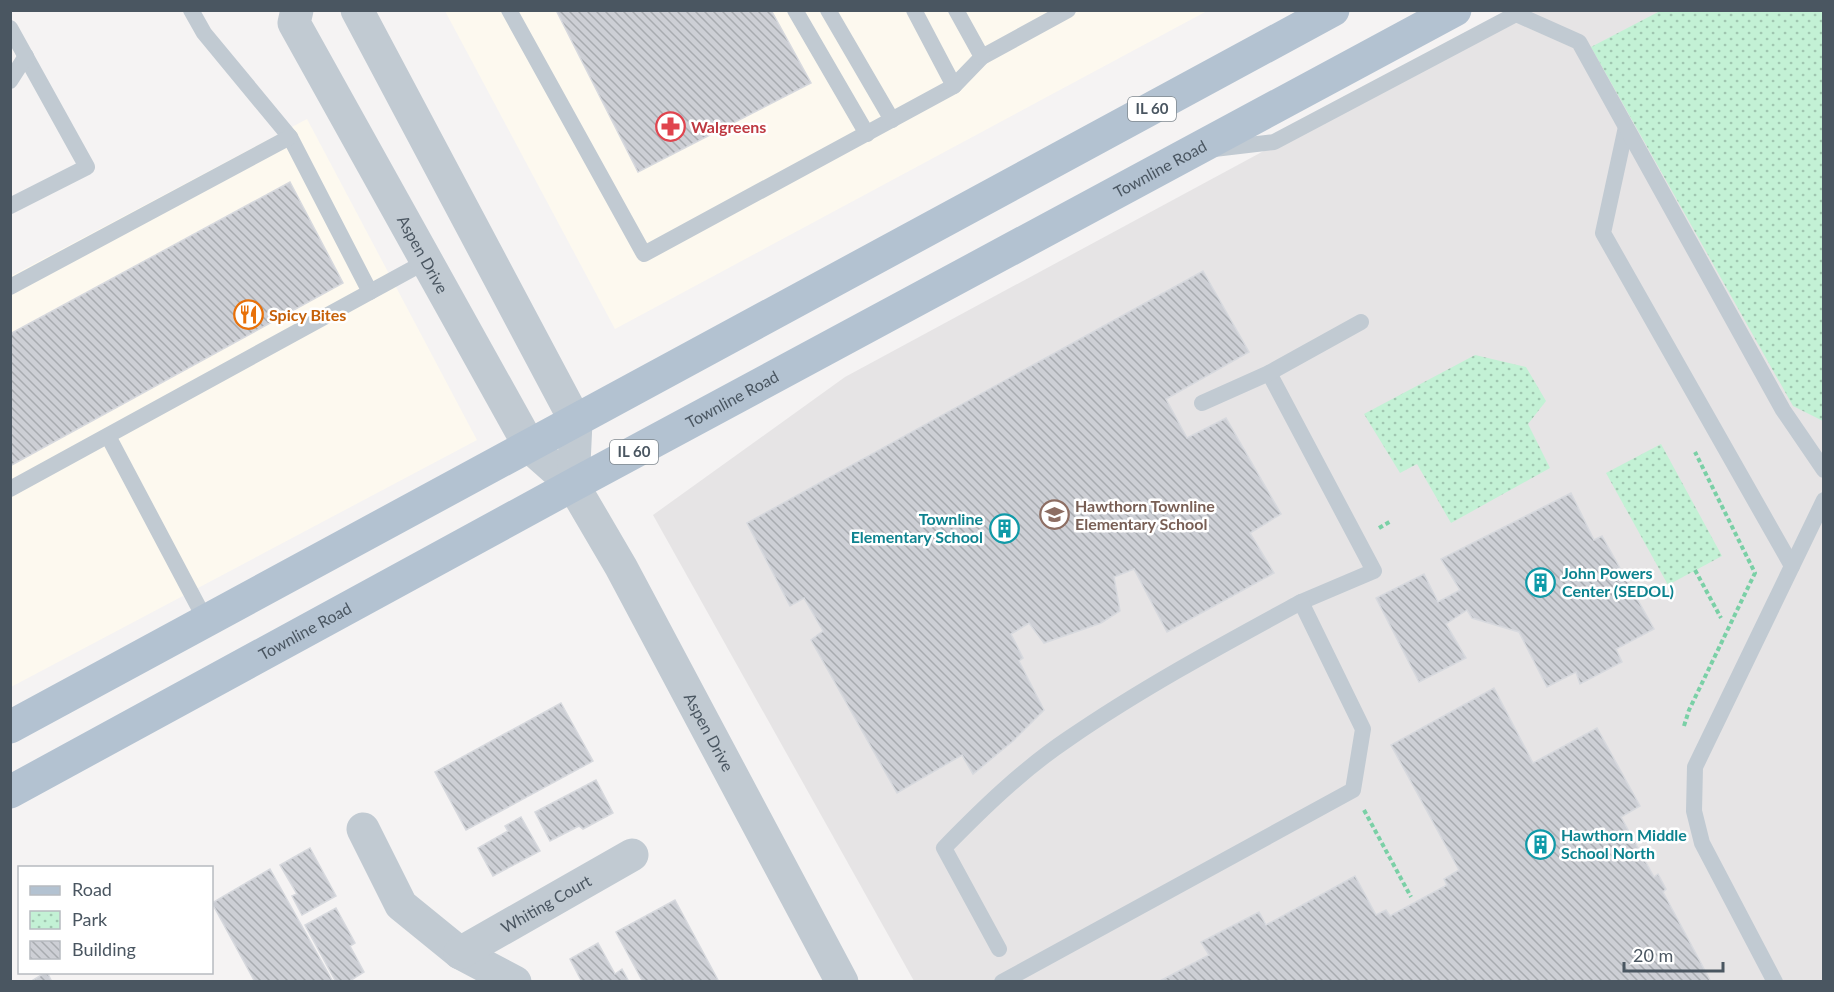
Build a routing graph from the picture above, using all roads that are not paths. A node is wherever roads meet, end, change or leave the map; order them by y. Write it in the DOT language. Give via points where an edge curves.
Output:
graph roads {
  1 [pos="190,10"];
  2 [pos="297,10"];
  3 [pos="357,10"];
  4 [pos="509,10"];
  5 [pos="795,10"];
  6 [pos="828,10"];
  7 [pos="914,10"];
  8 [pos="956,10"];
  9 [pos="1068,10"];
  10 [pos="1332,10"];
  11 [pos="1455,10"];
  12 [pos="10,28"];
  13 [pos="26,56"];
  14 [pos="982,57"];
  15 [pos="10,81"];
  16 [pos="954,86"];
  17 [pos="892,120"];
  18 [pos="1626,127"];
  19 [pos="867,134"];
  20 [pos="290,137"];
  21 [pos="1192,152"];
  22 [pos="10,206"];
  23 [pos="425,262"];
  24 [pos="10,287"];
  25 [pos="370,292"];
  26 [pos="1361,322"];
  27 [pos="1269,373"];
  28 [pos="1202,403"];
  29 [pos="576,422"];
  30 [pos="108,436"];
  31 [pos="530,447"];
  32 [pos="1824,470"];
  33 [pos="573,485"];
  34 [pos="10,489"];
  35 [pos="1824,500"];
  36 [pos="1792,566"];
  37 [pos="1301,602"];
  38 [pos="206,621"];
  39 [pos="10,727"];
  40 [pos="10,792"];
  41 [pos="363,829"];
  42 [pos="632,855"];
  43 [pos="999,949"];
  44 [pos="460,953"];
  45 [pos="515,981"];
  46 [pos="842,981"];
  47 [pos="1002,981"];
  48 [pos="1775,981"];
  1 -- 20 [label="lane" via="204,33"];
  2 -- 23 [label="street, Aspen Drive" via="294,23"];
  3 -- 29 [label="street"];
  4 -- 19 [label="lane" via="644,254"];
  5 -- 19 [label="lane"];
  6 -- 17 [label="lane"];
  7 -- 16 [label="lane"];
  8 -- 14 [label="lane"];
  9 -- 14 [label="lane"];
  10 -- 29 [label="main road, IL 60"];
  11 -- 21 [label="main road, Townline Road / IL 60"];
  12 -- 13 [label="lane"];
  13 -- 15 [label="lane"];
  13 -- 22 [label="lane" via="87,167"];
  14 -- 16 [label="lane"];
  16 -- 17 [label="lane"];
  17 -- 19 [label="lane"];
  18 -- 21 [label="lane" via="1579,42 1516,14 1274,142"];
  18 -- 32 [label="lane" via="1783,410"];
  18 -- 36 [label="lane" via="1603,233"];
  20 -- 24 [label="lane"];
  20 -- 25 [label="lane"];
  21 -- 33 [label="main road, Townline Road / IL 60"];
  23 -- 25 [label="lane"];
  23 -- 31 [label="street, Aspen Drive"];
  25 -- 30 [label="lane"];
  26 -- 27 [label="lane"];
  27 -- 28 [label="lane"];
  27 -- 37 [label="lane" via="1374,571"];
  29 -- 31 [label="main road, IL 60"];
  29 -- 33 [label="street"];
  30 -- 34 [label="lane"];
  30 -- 38 [label="lane"];
  31 -- 33 [label="street, Aspen Drive"];
  31 -- 38 [label="main road, IL 60"];
  33 -- 40 [label="main road, Townline Road / IL 60"];
  33 -- 46 [label="street, Aspen Drive" via="621,567"];
  35 -- 36 [label="lane"];
  36 -- 48 [label="lane" via="1695,767 1694,811 1702,843"];
  37 -- 43 [label="lane" via="1159,681 1076,734 992,800 944,848"];
  37 -- 47 [label="lane" via="1363,729 1353,790"];
  38 -- 39 [label="main road, IL 60"];
  41 -- 44 [label="street" via="401,905"];
  42 -- 44 [label="street, Whiting Court"];
  44 -- 45 [label="street"];
}
